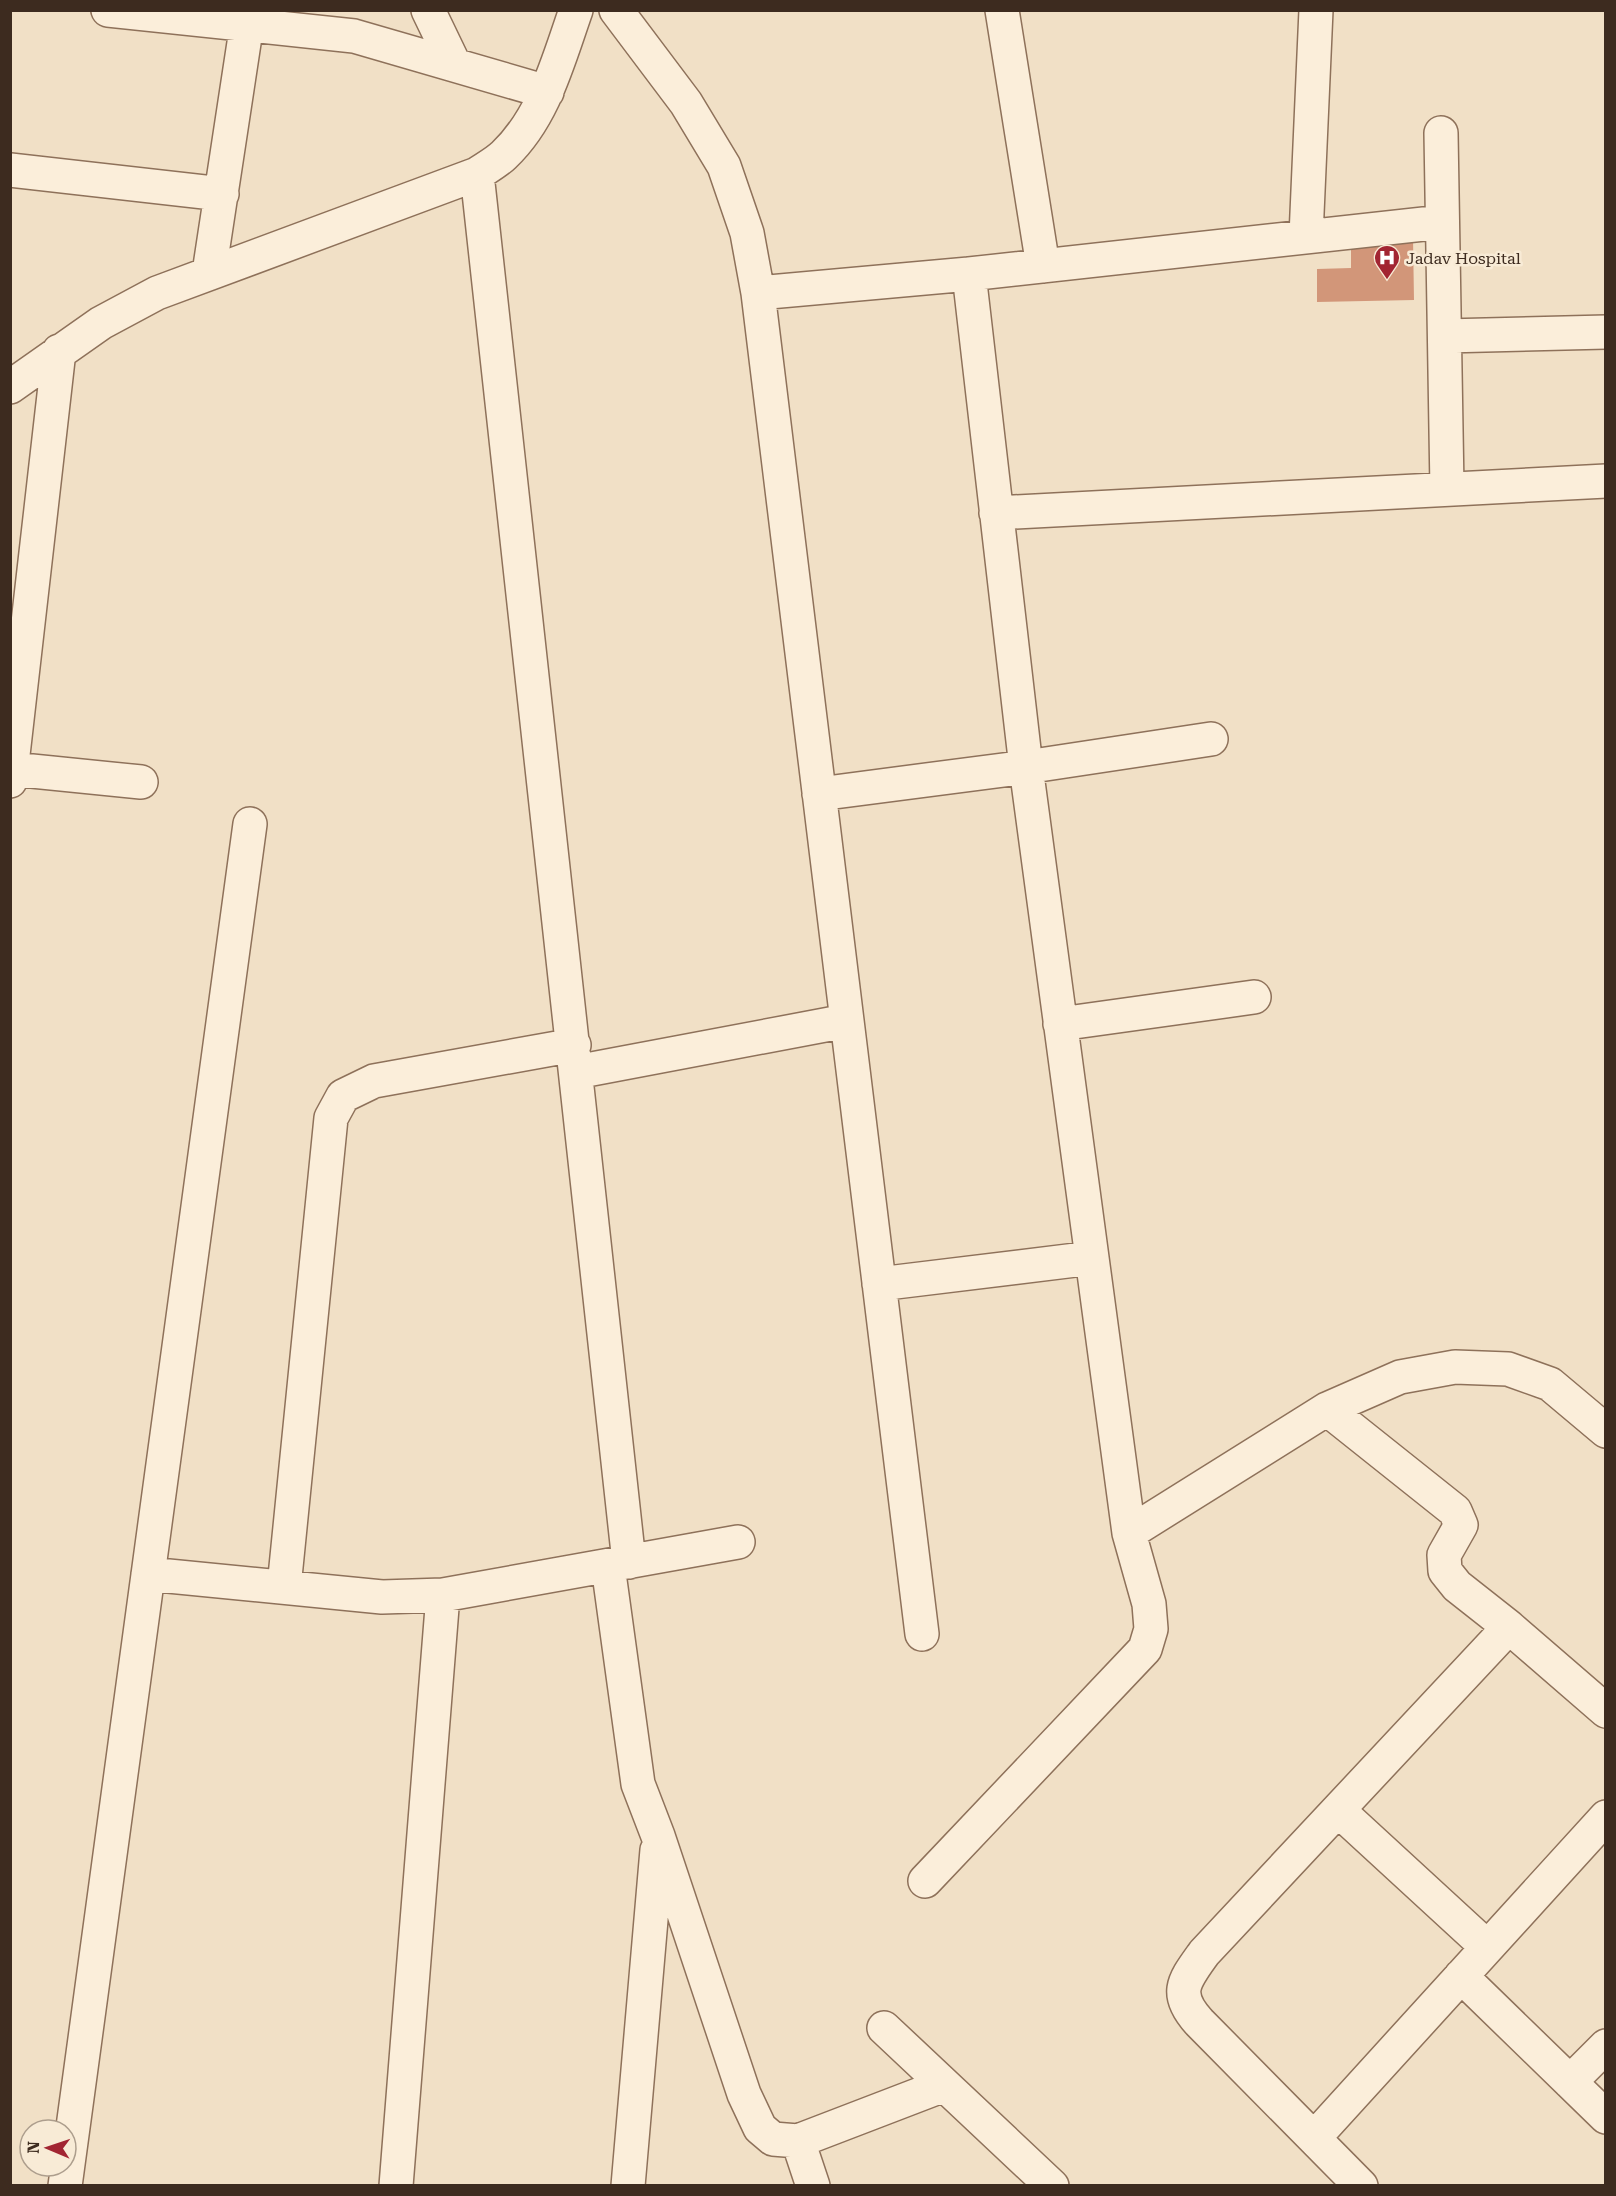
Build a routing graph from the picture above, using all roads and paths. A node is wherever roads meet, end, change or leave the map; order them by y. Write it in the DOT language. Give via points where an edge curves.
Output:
graph roads {
  1 [pos="108,10"];
  2 [pos="428,10"];
  3 [pos="576,10"];
  4 [pos="616,10"];
  5 [pos="1002,10"];
  6 [pos="1316,10"];
  7 [pos="248,18"];
  8 [pos="454,64"];
  9 [pos="547,92"];
  10 [pos="1441,133"];
  11 [pos="10,170"];
  12 [pos="477,174"];
  13 [pos="222,194"];
  14 [pos="1442,222"];
  15 [pos="1305,236"];
  16 [pos="1043,266"];
  17 [pos="209,273"];
  18 [pos="969,274"];
  19 [pos="758,293"];
  20 [pos="1605,332"];
  21 [pos="1444,336"];
  22 [pos="59,351"];
  23 [pos="10,387"];
  24 [pos="1605,481"];
  25 [pos="1447,489"];
  26 [pos="996,513"];
  27 [pos="1211,739"];
  28 [pos="1026,767"];
  29 [pos="11,775"];
  30 [pos="141,782"];
  31 [pos="819,794"];
  32 [pos="250,824"];
  33 [pos="1254,997"];
  34 [pos="846,1021"];
  35 [pos="1060,1024"];
  36 [pos="575,1059"];
  37 [pos="1092,1258"];
  38 [pos="879,1284"];
  39 [pos="1327,1409"];
  40 [pos="1605,1431"];
  41 [pos="1129,1533"];
  42 [pos="738,1542"];
  43 [pos="618,1564"];
  44 [pos="148,1574"];
  45 [pos="284,1587"];
  46 [pos="443,1595"];
  47 [pos="1509,1627"];
  48 [pos="922,1634"];
  49 [pos="1605,1711"];
  50 [pos="1338,1810"];
  51 [pos="1605,1816"];
  52 [pos="658,1836"];
  53 [pos="925,1881"];
  54 [pos="1487,1947"];
  55 [pos="1461,1976"];
  56 [pos="884,2028"];
  57 [pos="1605,2046"];
  58 [pos="1570,2082"];
  59 [pos="944,2085"];
  60 [pos="1605,2118"];
  61 [pos="1314,2138"];
  62 [pos="798,2141"];
  63 [pos="632,2179"];
  64 [pos="65,2186"];
  65 [pos="396,2186"];
  66 [pos="813,2186"];
  67 [pos="1052,2186"];
  68 [pos="1361,2186"];
  1 -- 7 [label="street"];
  2 -- 8 [label="street"];
  3 -- 9 [label="street"];
  4 -- 19 [label="street" via="686,102 724,166 747,233"];
  5 -- 16 [label="street"];
  6 -- 15 [label="street"];
  7 -- 8 [label="street" via="354,36"];
  7 -- 13 [label="street"];
  8 -- 9 [label="street"];
  9 -- 12 [label="street" via="503,156"];
  10 -- 14 [label="street"];
  11 -- 13 [label="street"];
  12 -- 17 [label="street"];
  12 -- 36 [label="street"];
  13 -- 17 [label="street"];
  14 -- 15 [label="street"];
  14 -- 21 [label="street"];
  15 -- 16 [label="street"];
  16 -- 18 [label="street"];
  17 -- 22 [label="street" via="157,293"];
  18 -- 19 [label="street"];
  18 -- 26 [label="street"];
  19 -- 31 [label="street"];
  20 -- 21 [label="street"];
  21 -- 25 [label="street"];
  22 -- 23 [label="street"];
  22 -- 29 [label="street"];
  24 -- 25 [label="street"];
  25 -- 26 [label="street"];
  26 -- 28 [label="street"];
  27 -- 28 [label="street"];
  28 -- 31 [label="street"];
  28 -- 35 [label="street"];
  29 -- 30 [label="street"];
  31 -- 34 [label="street"];
  32 -- 44 [label="street"];
  33 -- 35 [label="street"];
  34 -- 36 [label="street"];
  34 -- 38 [label="street"];
  35 -- 37 [label="street"];
  36 -- 43 [label="street"];
  36 -- 45 [label="street" via="374,1081 343,1096 331,1118"];
  37 -- 38 [label="street"];
  37 -- 41 [label="street"];
  38 -- 48 [label="street"];
  39 -- 40 [label="street" via="1400,1377 1455,1367 1508,1369 1550,1384"];
  39 -- 41 [label="street"];
  39 -- 47 [label="street" via="1455,1511 1461,1525 1444,1555 1445,1571 1457,1586"];
  41 -- 53 [label="street" via="1149,1604 1151,1629 1144,1649"];
  42 -- 43 [label="street"];
  43 -- 46 [label="street"];
  43 -- 52 [label="street" via="638,1784"];
  44 -- 45 [label="street"];
  44 -- 64 [label="street"];
  45 -- 46 [label="street" via="382,1597"];
  46 -- 65 [label="street"];
  47 -- 49 [label="street"];
  47 -- 50 [label="street"];
  50 -- 54 [label="street"];
  50 -- 61 [label="street" via="1204,1953 1183,1992 1187,2009"];
  51 -- 54 [label="street"];
  52 -- 62 [label="street" via="744,2094 760,2128 773,2139"];
  52 -- 63 [label="street"];
  54 -- 55 [label="street"];
  55 -- 58 [label="street"];
  55 -- 61 [label="street"];
  56 -- 59 [label="street"];
  57 -- 58 [label="street"];
  58 -- 60 [label="street"];
  59 -- 62 [label="street"];
  59 -- 67 [label="street"];
  61 -- 68 [label="street"];
  62 -- 66 [label="street"];
}
